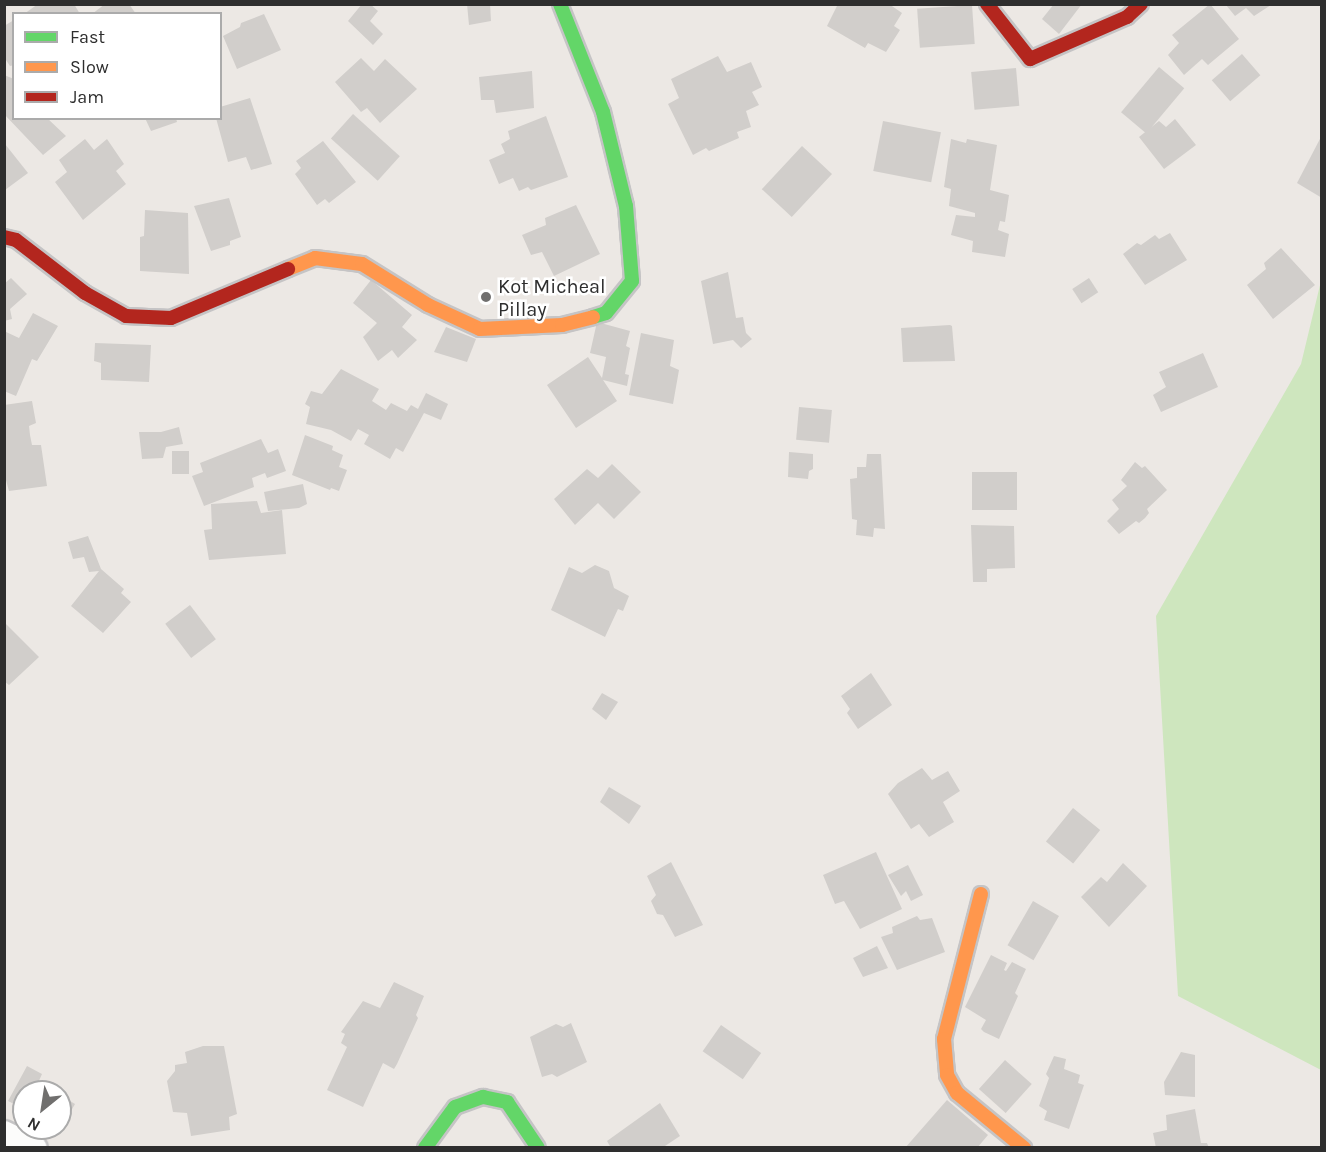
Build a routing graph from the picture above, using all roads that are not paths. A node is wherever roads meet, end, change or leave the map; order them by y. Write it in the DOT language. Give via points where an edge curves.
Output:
graph roads {
  1 [pos="560,4"];
  2 [pos="987,4"];
  3 [pos="1141,4"];
  4 [pos="4,237"];
  5 [pos="981,894"];
  6 [pos="4,1132"];
  7 [pos="35,1148"];
  8 [pos="425,1148"];
  9 [pos="538,1148"];
  10 [pos="1024,1148"];
  1 -- 4 [label="street" via="603,112 626,206 632,281 606,313 562,325 480,329 428,305 362,264 315,258 171,318 126,316 85,293 16,240"];
  2 -- 3 [label="street" via="1030,59 1127,17"];
  5 -- 10 [label="street" via="944,1040 947,1075 957,1093"];
  6 -- 7 [label="street"];
  8 -- 9 [label="street" via="455,1107 483,1097 507,1102"];
}
